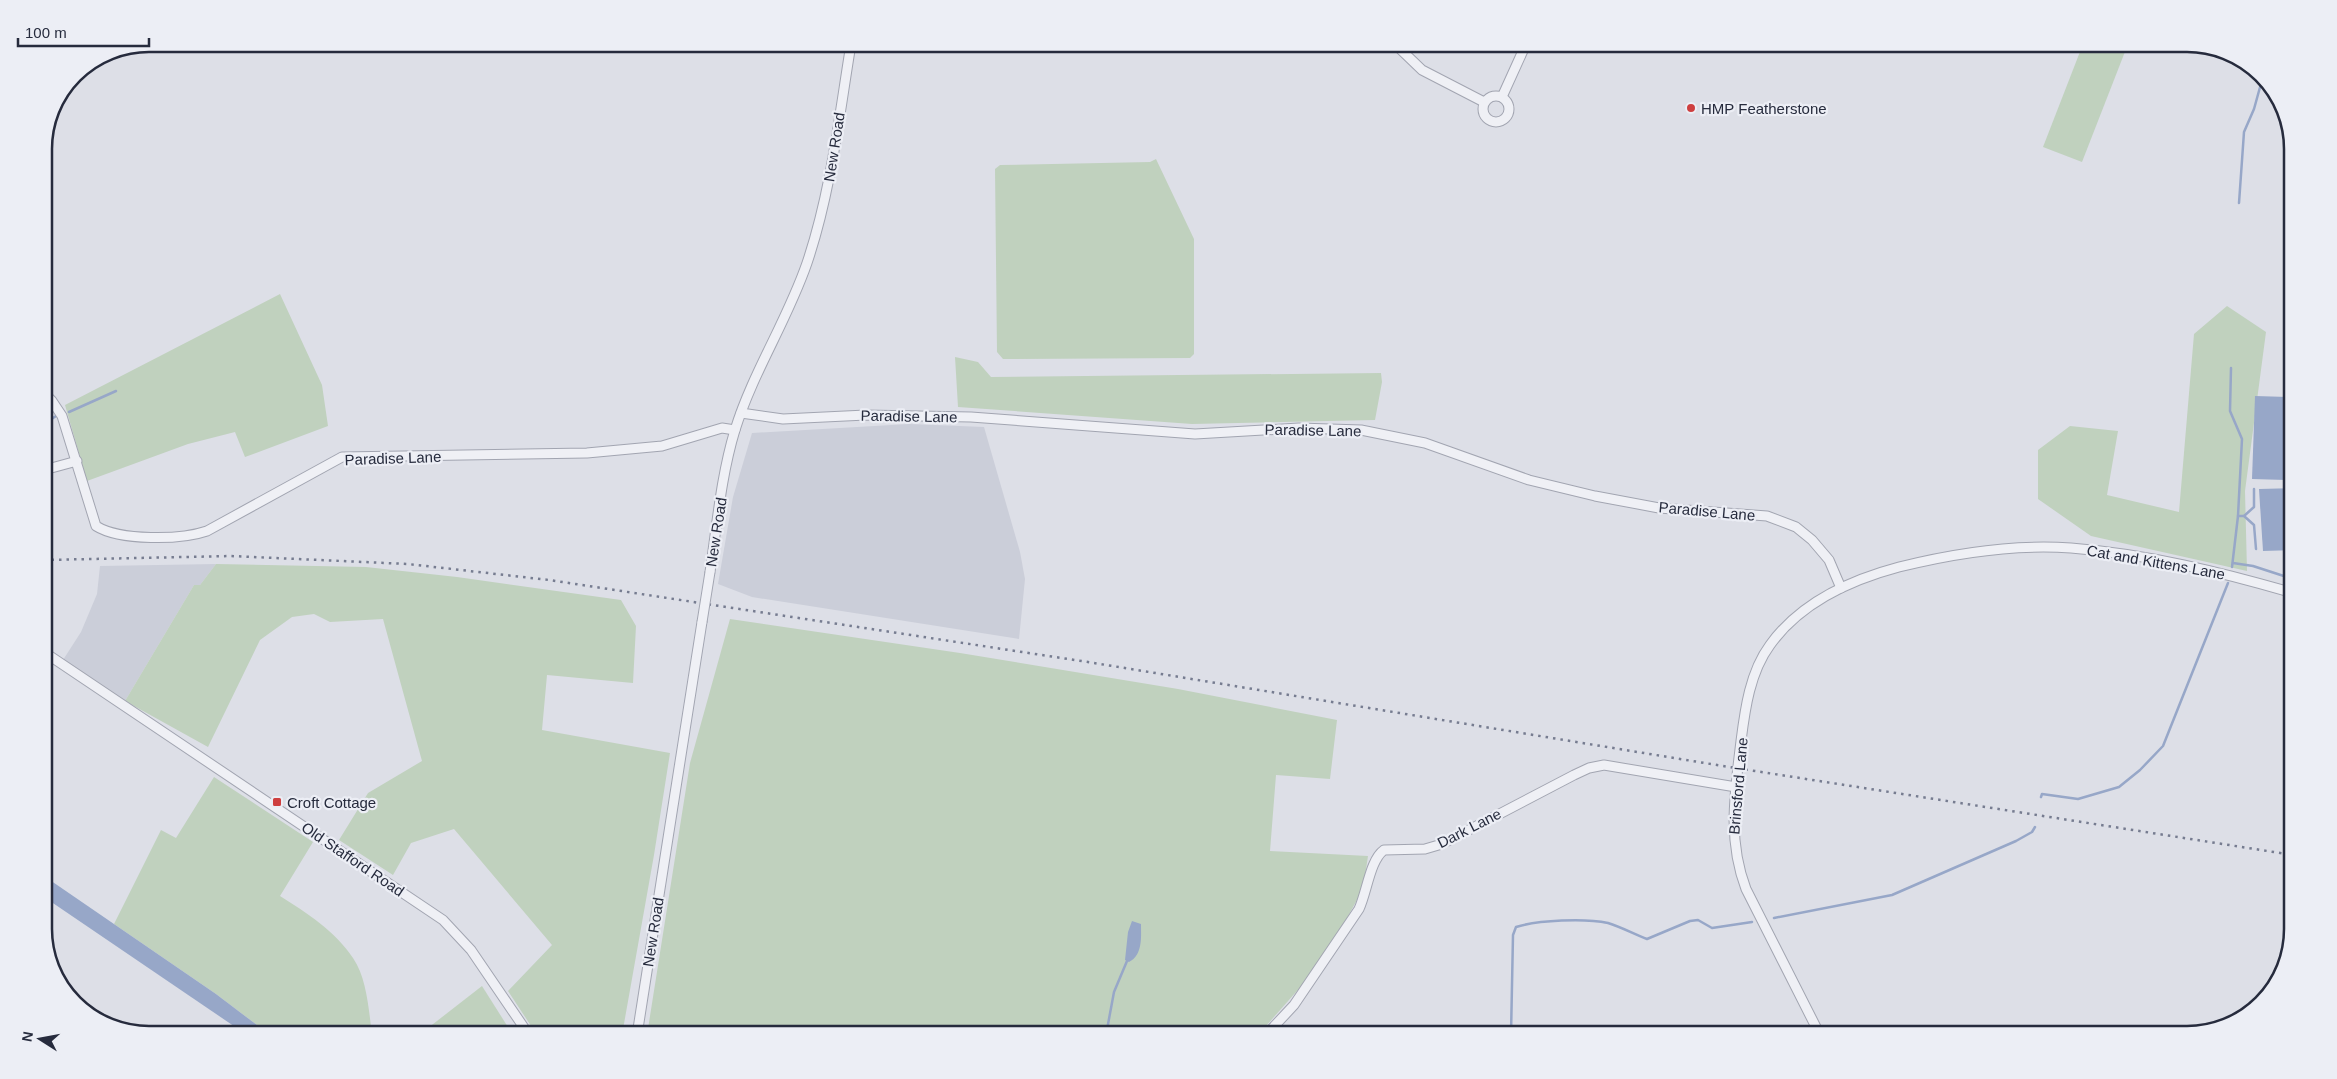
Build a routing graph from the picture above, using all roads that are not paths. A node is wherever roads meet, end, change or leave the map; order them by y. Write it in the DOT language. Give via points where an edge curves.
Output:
graph roads {
  1 [pos="850,52"];
  2 [pos="1403,52"];
  3 [pos="1522,52"];
  4 [pos="1502,97"];
  5 [pos="1484,102"];
  6 [pos="53,402"];
  7 [pos="741,413"];
  8 [pos="735,430"];
  9 [pos="77,462"];
  10 [pos="53,468"];
  11 [pos="1842,588"];
  12 [pos="2284,590"];
  13 [pos="53,658"];
  14 [pos="1736,787"];
  15 [pos="522,1026"];
  16 [pos="638,1026"];
  17 [pos="1274,1026"];
  18 [pos="1815,1026"];
  1 -- 7 [label="street, New Road" via="828,182 815,236 801,280"];
  2 -- 5 [label="street" via="1422,70"];
  3 -- 4 [label="street"];
  4 -- 5 [label="street" via="1491,97"];
  4 -- 5 [label="street" via="1508,102 1509,110 1507,117 1499,122 1486,118"];
  6 -- 9 [label="street, Paradise Lane" via="62,416"];
  7 -- 8 [label="street, New Road"];
  7 -- 11 [label="street, Paradise Lane" via="783,419 875,415 971,417 1195,434 1299,428 1361,430 1426,443 1529,480 1595,496 1659,508 1767,516 1796,527 1812,540 1829,560"];
  8 -- 9 [label="street, Paradise Lane" via="722,428 662,446 587,452 342,457 207,531 181,537 116,534 96,526"];
  8 -- 16 [label="street, New Road, bridge" via="725,475"];
  9 -- 10 [label="street"];
  11 -- 12 [label="street, Cat and Kittens Lane" via="1876,573 1940,558 1999,550 2070,548 2149,558"];
  11 -- 14 [label="street, Brinsford Lane" via="1803,610 1768,646 1753,680 1747,704"];
  13 -- 15 [label="street, Old Stafford Road" via="443,920 471,950"];
  14 -- 17 [label="street, Dark Lane" via="1604,765 1574,775 1442,844 1425,850 1384,850 1374,860 1359,909 1294,1005"];
  14 -- 18 [label="street, Brinsford Lane" via="1734,839 1739,871"];
}
